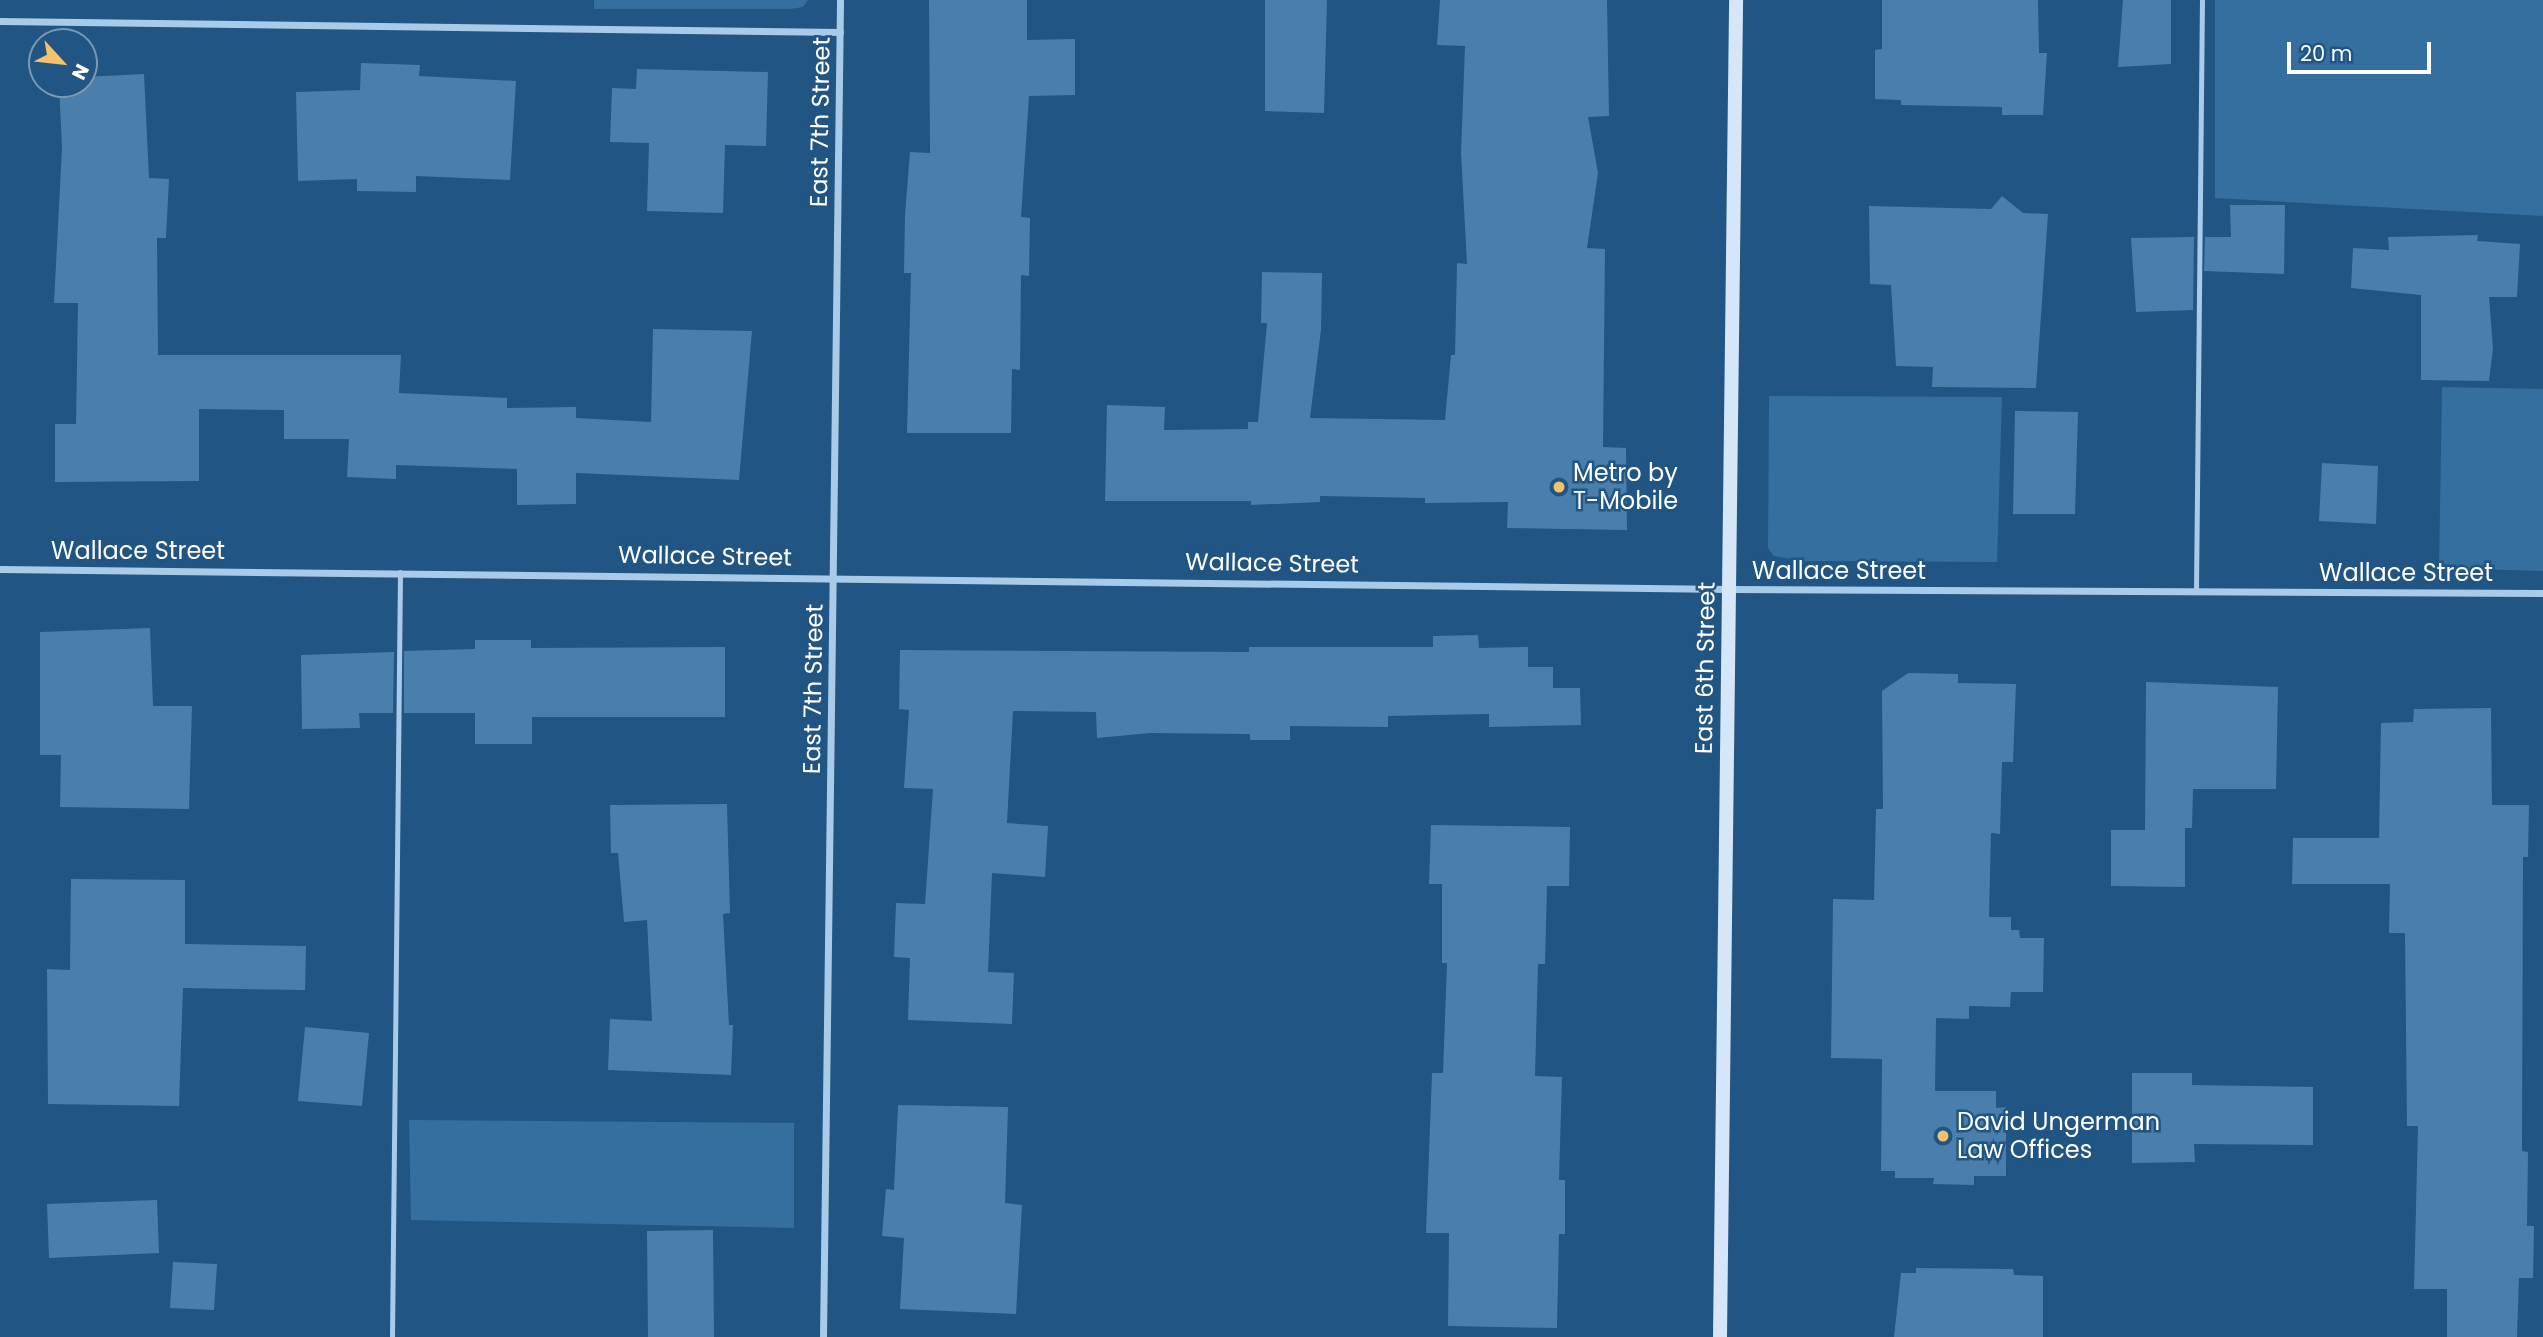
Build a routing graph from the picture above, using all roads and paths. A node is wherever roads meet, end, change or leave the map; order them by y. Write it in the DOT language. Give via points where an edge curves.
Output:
graph roads {
  1 [pos="840,0"];
  2 [pos="1736,0"];
  3 [pos="2202,0"];
  4 [pos="0,21"];
  5 [pos="840,32"];
  6 [pos="0,569"];
  7 [pos="400,572"];
  8 [pos="834,576"];
  9 [pos="1728,589"];
  10 [pos="2196,591"];
  11 [pos="2543,593"];
  12 [pos="392,1337"];
  13 [pos="823,1337"];
  14 [pos="1720,1337"];
  1 -- 5 [label="street, East 7th Street"];
  2 -- 9 [label="main road, East 6th Street"];
  3 -- 10 [label="lane"];
  4 -- 5 [label="street"];
  5 -- 8 [label="street, East 7th Street"];
  6 -- 7 [label="street, Wallace Street"];
  7 -- 8 [label="street, Wallace Street"];
  7 -- 12 [label="lane"];
  8 -- 9 [label="street, Wallace Street"];
  8 -- 13 [label="street, East 7th Street"];
  9 -- 10 [label="street, Wallace Street"];
  9 -- 14 [label="main road, East 6th Street"];
  10 -- 11 [label="street, Wallace Street"];
}
